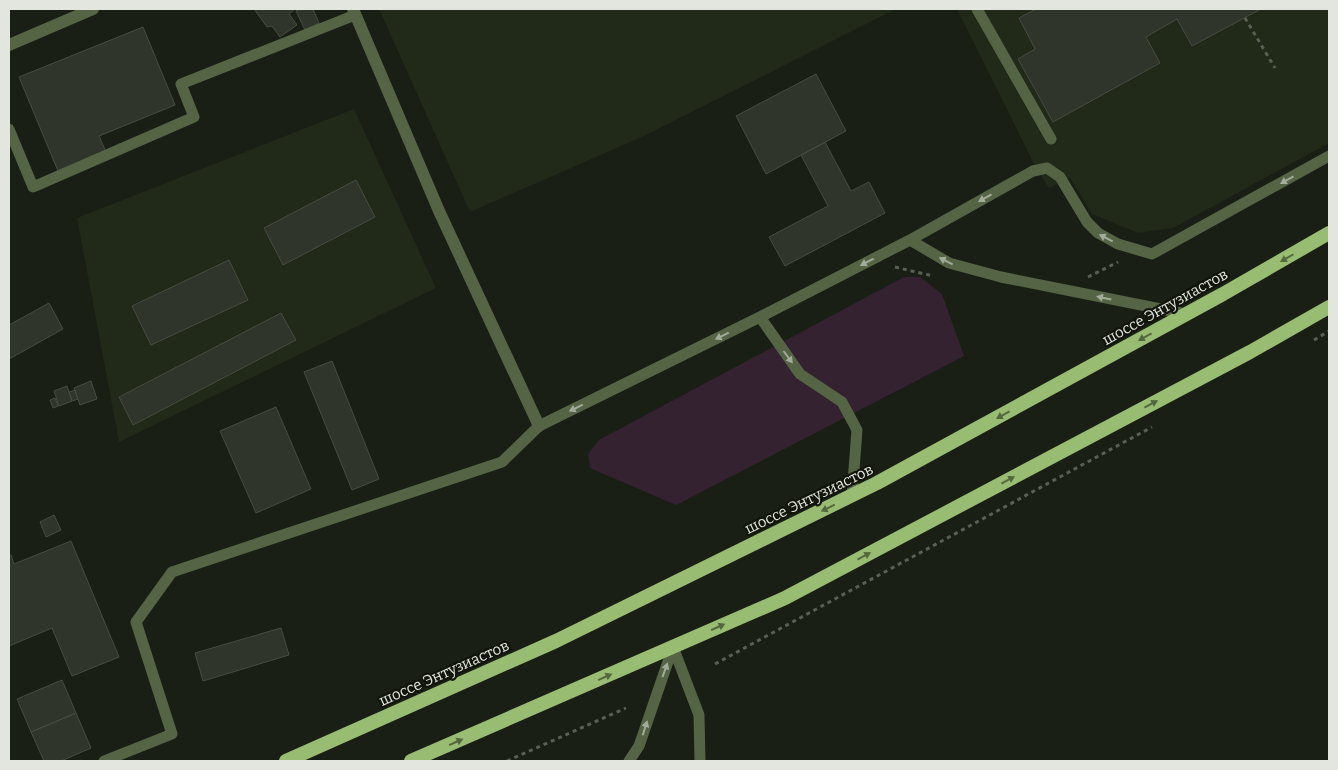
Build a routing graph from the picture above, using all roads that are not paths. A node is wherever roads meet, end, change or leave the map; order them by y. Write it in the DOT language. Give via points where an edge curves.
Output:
graph roads {
  1 [pos="93,9"];
  2 [pos="977,9"];
  3 [pos="354,12"];
  4 [pos="9,44"];
  5 [pos="9,130"];
  6 [pos="1051,139"];
  7 [pos="1329,156"];
  8 [pos="1329,233"];
  9 [pos="910,240"];
  10 [pos="1329,306"];
  11 [pos="1186,314"];
  12 [pos="760,317"];
  13 [pos="539,426"];
  14 [pos="852,496"];
  15 [pos="673,647"];
  16 [pos="104,761"];
  17 [pos="286,761"];
  18 [pos="412,761"];
  19 [pos="629,761"];
  20 [pos="700,761"];
  1 -- 4 [label="street"];
  2 -- 6 [label="lane"];
  3 -- 5 [label="lane" via="181,84 194,118 33,187"];
  3 -- 13 [label="street" via="439,211"];
  7 -- 9 [label="lane, one-way" via="1152,254 1098,234 1060,177 1047,168 1033,171"];
  8 -- 11 [label="highway, шоссе Энтузиастов, one-way"];
  11 -- 9 [label="lane, one-way" via="1001,277 949,263"];
  9 -- 12 [label="lane, one-way"];
  15 -- 10 [label="highway, one-way" via="785,598 1250,352"];
  11 -- 14 [label="highway, шоссе Энтузиастов, one-way"];
  12 -- 13 [label="lane, one-way"];
  12 -- 14 [label="lane, one-way" via="800,374 842,402 857,430"];
  13 -- 16 [label="lane" via="502,462 172,572 136,622 172,734"];
  14 -- 17 [label="highway, шоссе Энтузиастов, one-way" via="556,641"];
  18 -- 15 [label="highway, one-way"];
  19 -- 15 [label="lane, one-way" via="639,746"];
  15 -- 20 [label="lane" via="699,715"];
}
